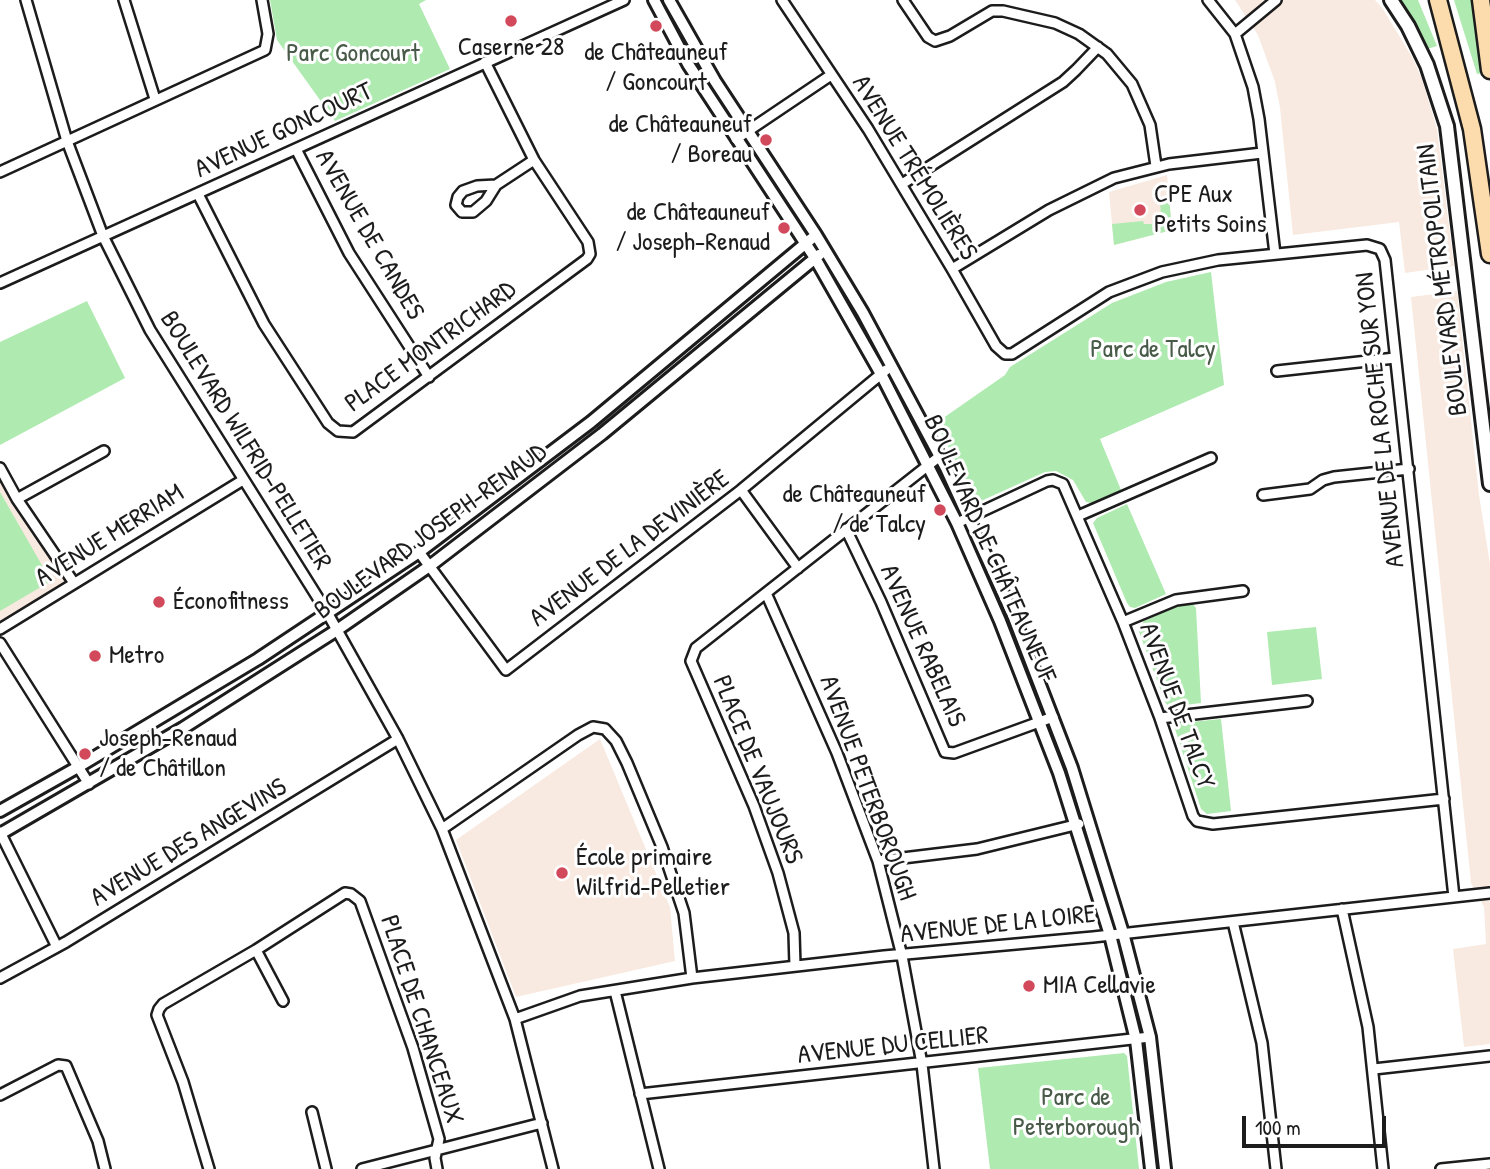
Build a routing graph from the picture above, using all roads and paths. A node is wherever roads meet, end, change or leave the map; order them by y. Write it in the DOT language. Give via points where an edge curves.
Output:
graph roads {
  1 [pos="26,0"];
  2 [pos="124,0"];
  3 [pos="262,0"];
  4 [pos="624,0"];
  5 [pos="654,0"];
  6 [pos="669,0"];
  7 [pos="782,0"];
  8 [pos="903,0"];
  9 [pos="1208,0"];
  10 [pos="1276,0"];
  11 [pos="1391,0"];
  12 [pos="1426,0"];
  13 [pos="1438,0"];
  14 [pos="1480,0"];
  15 [pos="1235,34"];
  16 [pos="1098,47"];
  17 [pos="1451,50"];
  18 [pos="485,62"];
  19 [pos="1490,70"];
  20 [pos="831,75"];
  21 [pos="155,99"];
  22 [pos="747,130"];
  23 [pos="736,139"];
  24 [pos="68,141"];
  25 [pos="296,149"];
  26 [pos="1262,153"];
  27 [pos="534,160"];
  28 [pos="1156,166"];
  29 [pos="0,172"];
  30 [pos="902,184"];
  31 [pos="496,185"];
  32 [pos="198,194"];
  33 [pos="103,236"];
  34 [pos="816,236"];
  35 [pos="805,243"];
  36 [pos="825,249"];
  37 [pos="1275,254"];
  38 [pos="1490,254"];
  39 [pos="815,258"];
  40 [pos="953,269"];
  41 [pos="0,283"];
  42 [pos="1009,354"];
  43 [pos="1395,358"];
  44 [pos="892,366"];
  45 [pos="1278,371"];
  46 [pos="881,374"];
  47 [pos="429,377"];
  48 [pos="104,451"];
  49 [pos="940,456"];
  50 [pos="1211,458"];
  51 [pos="929,465"];
  52 [pos="0,468"];
  53 [pos="1409,469"];
  54 [pos="243,480"];
  55 [pos="1490,484"];
  56 [pos="741,491"];
  57 [pos="1263,495"];
  58 [pos="17,499"];
  59 [pos="1078,516"];
  60 [pos="969,517"];
  61 [pos="957,523"];
  62 [pos="846,530"];
  63 [pos="419,552"];
  64 [pos="431,565"];
  65 [pos="798,568"];
  66 [pos="74,583"];
  67 [pos="1243,591"];
  68 [pos="766,593"];
  69 [pos="328,614"];
  70 [pos="1123,622"];
  71 [pos="0,629"];
  72 [pos="337,630"];
  73 [pos="0,643"];
  74 [pos="258,659"];
  75 [pos="267,673"];
  76 [pos="1307,701"];
  77 [pos="172,711"];
  78 [pos="1053,717"];
  79 [pos="1160,718"];
  80 [pos="1041,722"];
  81 [pos="183,727"];
  82 [pos="398,739"];
  83 [pos="79,767"];
  84 [pos="89,784"];
  85 [pos="1444,799"];
  86 [pos="0,811"];
  87 [pos="1089,820"];
  88 [pos="1076,824"];
  89 [pos="442,830"];
  90 [pos="0,833"];
  91 [pos="878,861"];
  92 [pos="1490,893"];
  93 [pos="1454,897"];
  94 [pos="1342,909"];
  95 [pos="1233,922"];
  96 [pos="1123,933"];
  97 [pos="1110,935"];
  98 [pos="57,947"];
  99 [pos="256,950"];
  100 [pos="902,956"];
  101 [pos="795,966"];
  102 [pos="0,978"];
  103 [pos="692,978"];
  104 [pos="615,990"];
  105 [pos="283,1001"];
  106 [pos="515,1019"];
  107 [pos="1150,1037"];
  108 [pos="1136,1040"];
  109 [pos="1490,1056"];
  110 [pos="922,1064"];
  111 [pos="1374,1069"];
  112 [pos="640,1094"];
  113 [pos="0,1095"];
  114 [pos="312,1112"];
  115 [pos="542,1123"];
  116 [pos="436,1150"];
  117 [pos="1490,1164"];
  118 [pos="105,1169"];
  119 [pos="209,1169"];
  120 [pos="326,1169"];
  121 [pos="362,1169"];
  122 [pos="437,1169"];
  123 [pos="553,1169"];
  124 [pos="659,1169"];
  125 [pos="934,1169"];
  126 [pos="1151,1169"];
  127 [pos="1165,1169"];
  128 [pos="1276,1169"];
  129 [pos="1383,1169"];
  130 [pos="1441,1169"];
  1 -- 24 [label="street, BOULEVARD WILFRID-PELLETIER"];
  2 -- 21 [label="street"];
  3 -- 21 [label="street" via="268,34 265,50"];
  4 -- 18 [label="street, AVENUE GONCOURT"];
  5 -- 23 [label="street, BOULEVARD DE CHÂTEAUNEUF"];
  6 -- 22 [label="street, BOULEVARD DE CHÂTEAUNEUF"];
  7 -- 20 [label="street, AVENUE TRÉMOLIÈRES"];
  8 -- 16 [label="street" via="934,41 992,11 1003,11 1068,28"];
  9 -- 15 [label="street"];
  10 -- 15 [label="street"];
  11 -- 55 [label="main road, BOULEVARD MÉTROPOLITAIN" via="1427,65 1447,126"];
  12 -- 17 [label="highway"];
  13 -- 17 [label="highway"];
  14 -- 19 [label="highway"];
  15 -- 26 [label="street" via="1257,103"];
  16 -- 28 [label="street" via="1125,73 1141,100"];
  16 -- 30 [label="street" via="1069,77"];
  17 -- 38 [label="highway" via="1476,150"];
  18 -- 25 [label="street, AVENUE GONCOURT"];
  18 -- 27 [label="street, PLACE MONTRICHARD"];
  20 -- 22 [label="street"];
  20 -- 30 [label="street, AVENUE TRÉMOLIÈRES"];
  21 -- 24 [label="street"];
  22 -- 23 [label="street"];
  22 -- 34 [label="street, BOULEVARD DE CHÂTEAUNEUF"];
  23 -- 35 [label="street, BOULEVARD DE CHÂTEAUNEUF"];
  24 -- 29 [label="street"];
  24 -- 33 [label="street, BOULEVARD WILFRID-PELLETIER"];
  25 -- 32 [label="street, AVENUE GONCOURT"];
  25 -- 47 [label="street, AVENUE DE CANDES" via="349,253"];
  26 -- 28 [label="street"];
  26 -- 37 [label="street"];
  27 -- 31 [label="street"];
  27 -- 47 [label="street, PLACE MONTRICHARD" via="589,242 590,254"];
  28 -- 40 [label="street" via="1078,194"];
  30 -- 40 [label="street, AVENUE TRÉMOLIÈRES"];
  32 -- 33 [label="street, AVENUE GONCOURT"];
  32 -- 47 [label="street, PLACE MONTRICHARD" via="264,324 328,424 338,431 353,432"];
  33 -- 41 [label="street, AVENUE GONCOURT"];
  33 -- 54 [label="street, BOULEVARD WILFRID-PELLETIER" via="150,330"];
  34 -- 35 [label="street, BOULEVARD JOSEPH-RENAUD"];
  34 -- 36 [label="street, BOULEVARD DE CHÂTEAUNEUF"];
  35 -- 39 [label="street, BOULEVARD DE CHÂTEAUNEUF"];
  35 -- 63 [label="street, BOULEVARD JOSEPH-RENAUD" via="590,422"];
  36 -- 39 [label="street, BOULEVARD JOSEPH-RENAUD"];
  36 -- 44 [label="street, BOULEVARD DE CHÂTEAUNEUF"];
  37 -- 42 [label="street, AVENUE DE LA ROCHE SUR YON" via="1206,262 1136,281 1109,292"];
  37 -- 43 [label="street, AVENUE DE LA ROCHE SUR YON" via="1367,245 1380,249"];
  39 -- 46 [label="street, BOULEVARD DE CHÂTEAUNEUF"];
  39 -- 64 [label="street, BOULEVARD JOSEPH-RENAUD" via="602,434"];
  40 -- 42 [label="street, AVENUE TRÉMOLIÈRES" via="999,351"];
  43 -- 45 [label="street"];
  43 -- 53 [label="street, AVENUE DE LA ROCHE SUR YON"];
  44 -- 46 [label="street, AVENUE DE LA DEVINIÈRE"];
  44 -- 49 [label="street, BOULEVARD DE CHÂTEAUNEUF"];
  46 -- 51 [label="street, BOULEVARD DE CHÂTEAUNEUF"];
  46 -- 56 [label="street, AVENUE DE LA DEVINIÈRE"];
  48 -- 58 [label="street"];
  49 -- 51 [label="street, PLACE DE VAUJOURS"];
  49 -- 60 [label="street, BOULEVARD DE CHÂTEAUNEUF"];
  50 -- 59 [label="street"];
  51 -- 61 [label="street, BOULEVARD DE CHÂTEAUNEUF"];
  51 -- 62 [label="street, PLACE DE VAUJOURS"];
  52 -- 58 [label="street"];
  53 -- 57 [label="street" via="1334,477 1310,489"];
  53 -- 85 [label="street, AVENUE DE LA ROCHE SUR YON"];
  54 -- 66 [label="street, AVENUE MERRIAM"];
  54 -- 69 [label="street, BOULEVARD WILFRID-PELLETIER"];
  56 -- 64 [label="street, AVENUE DE LA DEVINIÈRE" via="506,670"];
  56 -- 65 [label="street"];
  58 -- 66 [label="street"];
  59 -- 60 [label="street, AVENUE DE TALCY" via="1063,484 1053,480"];
  59 -- 70 [label="street, AVENUE DE TALCY"];
  60 -- 61 [label="street, AVENUE DE TALCY"];
  60 -- 78 [label="street, BOULEVARD DE CHÂTEAUNEUF"];
  61 -- 80 [label="street, BOULEVARD DE CHÂTEAUNEUF"];
  62 -- 65 [label="street, PLACE DE VAUJOURS"];
  62 -- 80 [label="street, AVENUE RABELAIS" via="946,752"];
  63 -- 64 [label="street, AVENUE DE LA DEVINIÈRE"];
  63 -- 69 [label="street, BOULEVARD JOSEPH-RENAUD"];
  64 -- 72 [label="street, BOULEVARD JOSEPH-RENAUD"];
  65 -- 68 [label="street, PLACE DE VAUJOURS"];
  66 -- 71 [label="street, AVENUE MERRIAM"];
  67 -- 70 [label="street" via="1176,600"];
  68 -- 91 [label="street, AVENUE PETERBOROUGH" via="838,752"];
  68 -- 101 [label="street, PLACE DE VAUJOURS" via="696,648 691,661 778,873 794,933"];
  69 -- 72 [label="street, BOULEVARD WILFRID-PELLETIER"];
  69 -- 74 [label="street, BOULEVARD JOSEPH-RENAUD"];
  70 -- 79 [label="street, AVENUE DE TALCY"];
  72 -- 75 [label="street, BOULEVARD JOSEPH-RENAUD"];
  72 -- 82 [label="street, BOULEVARD WILFRID-PELLETIER"];
  73 -- 83 [label="street"];
  74 -- 75 [label="street"];
  74 -- 77 [label="street, BOULEVARD JOSEPH-RENAUD"];
  75 -- 81 [label="street, BOULEVARD JOSEPH-RENAUD"];
  76 -- 79 [label="street"];
  77 -- 81 [label="street"];
  77 -- 83 [label="street, BOULEVARD JOSEPH-RENAUD"];
  78 -- 80 [label="street, AVENUE RABELAIS"];
  78 -- 87 [label="street, BOULEVARD DE CHÂTEAUNEUF"];
  79 -- 85 [label="street, AVENUE DE TALCY" via="1193,816 1204,824"];
  80 -- 88 [label="street, BOULEVARD DE CHÂTEAUNEUF"];
  81 -- 84 [label="street, BOULEVARD JOSEPH-RENAUD"];
  82 -- 89 [label="street, BOULEVARD WILFRID-PELLETIER"];
  82 -- 98 [label="street, AVENUE DES ANGEVINS"];
  83 -- 84 [label="street"];
  83 -- 86 [label="street, BOULEVARD JOSEPH-RENAUD"];
  84 -- 90 [label="street, BOULEVARD JOSEPH-RENAUD"];
  85 -- 93 [label="street, AVENUE DE LA ROCHE SUR YON"];
  87 -- 88 [label="street"];
  87 -- 96 [label="street, BOULEVARD DE CHÂTEAUNEUF"];
  88 -- 91 [label="street" via="977,849"];
  88 -- 97 [label="street, BOULEVARD DE CHÂTEAUNEUF"];
  89 -- 103 [label="street" via="578,735 593,727 605,729 627,763 662,847 684,913"];
  89 -- 106 [label="street, BOULEVARD WILFRID-PELLETIER"];
  90 -- 98 [label="street"];
  91 -- 100 [label="street, AVENUE PETERBOROUGH"];
  92 -- 93 [label="street, AVENUE DE LA LOIRE"];
  93 -- 94 [label="street, AVENUE DE LA LOIRE"];
  94 -- 95 [label="street, AVENUE DE LA LOIRE"];
  94 -- 111 [label="street"];
  95 -- 96 [label="street, AVENUE DE LA LOIRE"];
  95 -- 128 [label="street" via="1262,1043"];
  96 -- 97 [label="street, AVENUE DE LA LOIRE"];
  96 -- 107 [label="street, BOULEVARD DE CHÂTEAUNEUF"];
  97 -- 100 [label="street, AVENUE DE LA LOIRE"];
  97 -- 108 [label="street, BOULEVARD DE CHÂTEAUNEUF"];
  98 -- 102 [label="street, AVENUE DES ANGEVINS"];
  99 -- 105 [label="street"];
  99 -- 116 [label="street, PLACE DE CHANCEAUX" via="345,893 360,901 413,1048 439,1139"];
  99 -- 119 [label="street, PLACE DE CHANCEAUX" via="163,1004 157,1015"];
  100 -- 101 [label="street, AVENUE DE LA LOIRE"];
  100 -- 110 [label="street, AVENUE PETERBOROUGH"];
  101 -- 103 [label="street, AVENUE DE LA LOIRE"];
  103 -- 104 [label="street, AVENUE DE LA LOIRE"];
  104 -- 106 [label="street, AVENUE DE LA LOIRE" via="580,996"];
  104 -- 112 [label="street"];
  106 -- 115 [label="street, BOULEVARD WILFRID-PELLETIER"];
  107 -- 108 [label="street, AVENUE DU CELLIER"];
  107 -- 127 [label="street, BOULEVARD DE CHÂTEAUNEUF"];
  108 -- 110 [label="street, AVENUE DU CELLIER"];
  108 -- 126 [label="street, BOULEVARD DE CHÂTEAUNEUF"];
  109 -- 111 [label="street"];
  110 -- 112 [label="street, AVENUE DU CELLIER"];
  110 -- 125 [label="street, AVENUE PETERBOROUGH"];
  111 -- 129 [label="street"];
  112 -- 124 [label="street"];
  113 -- 118 [label="street" via="58,1065 66,1066"];
  114 -- 120 [label="street"];
  115 -- 116 [label="street"];
  115 -- 123 [label="street, BOULEVARD WILFRID-PELLETIER"];
  116 -- 121 [label="street"];
  116 -- 122 [label="street"];
  117 -- 130 [label="street"];
}
